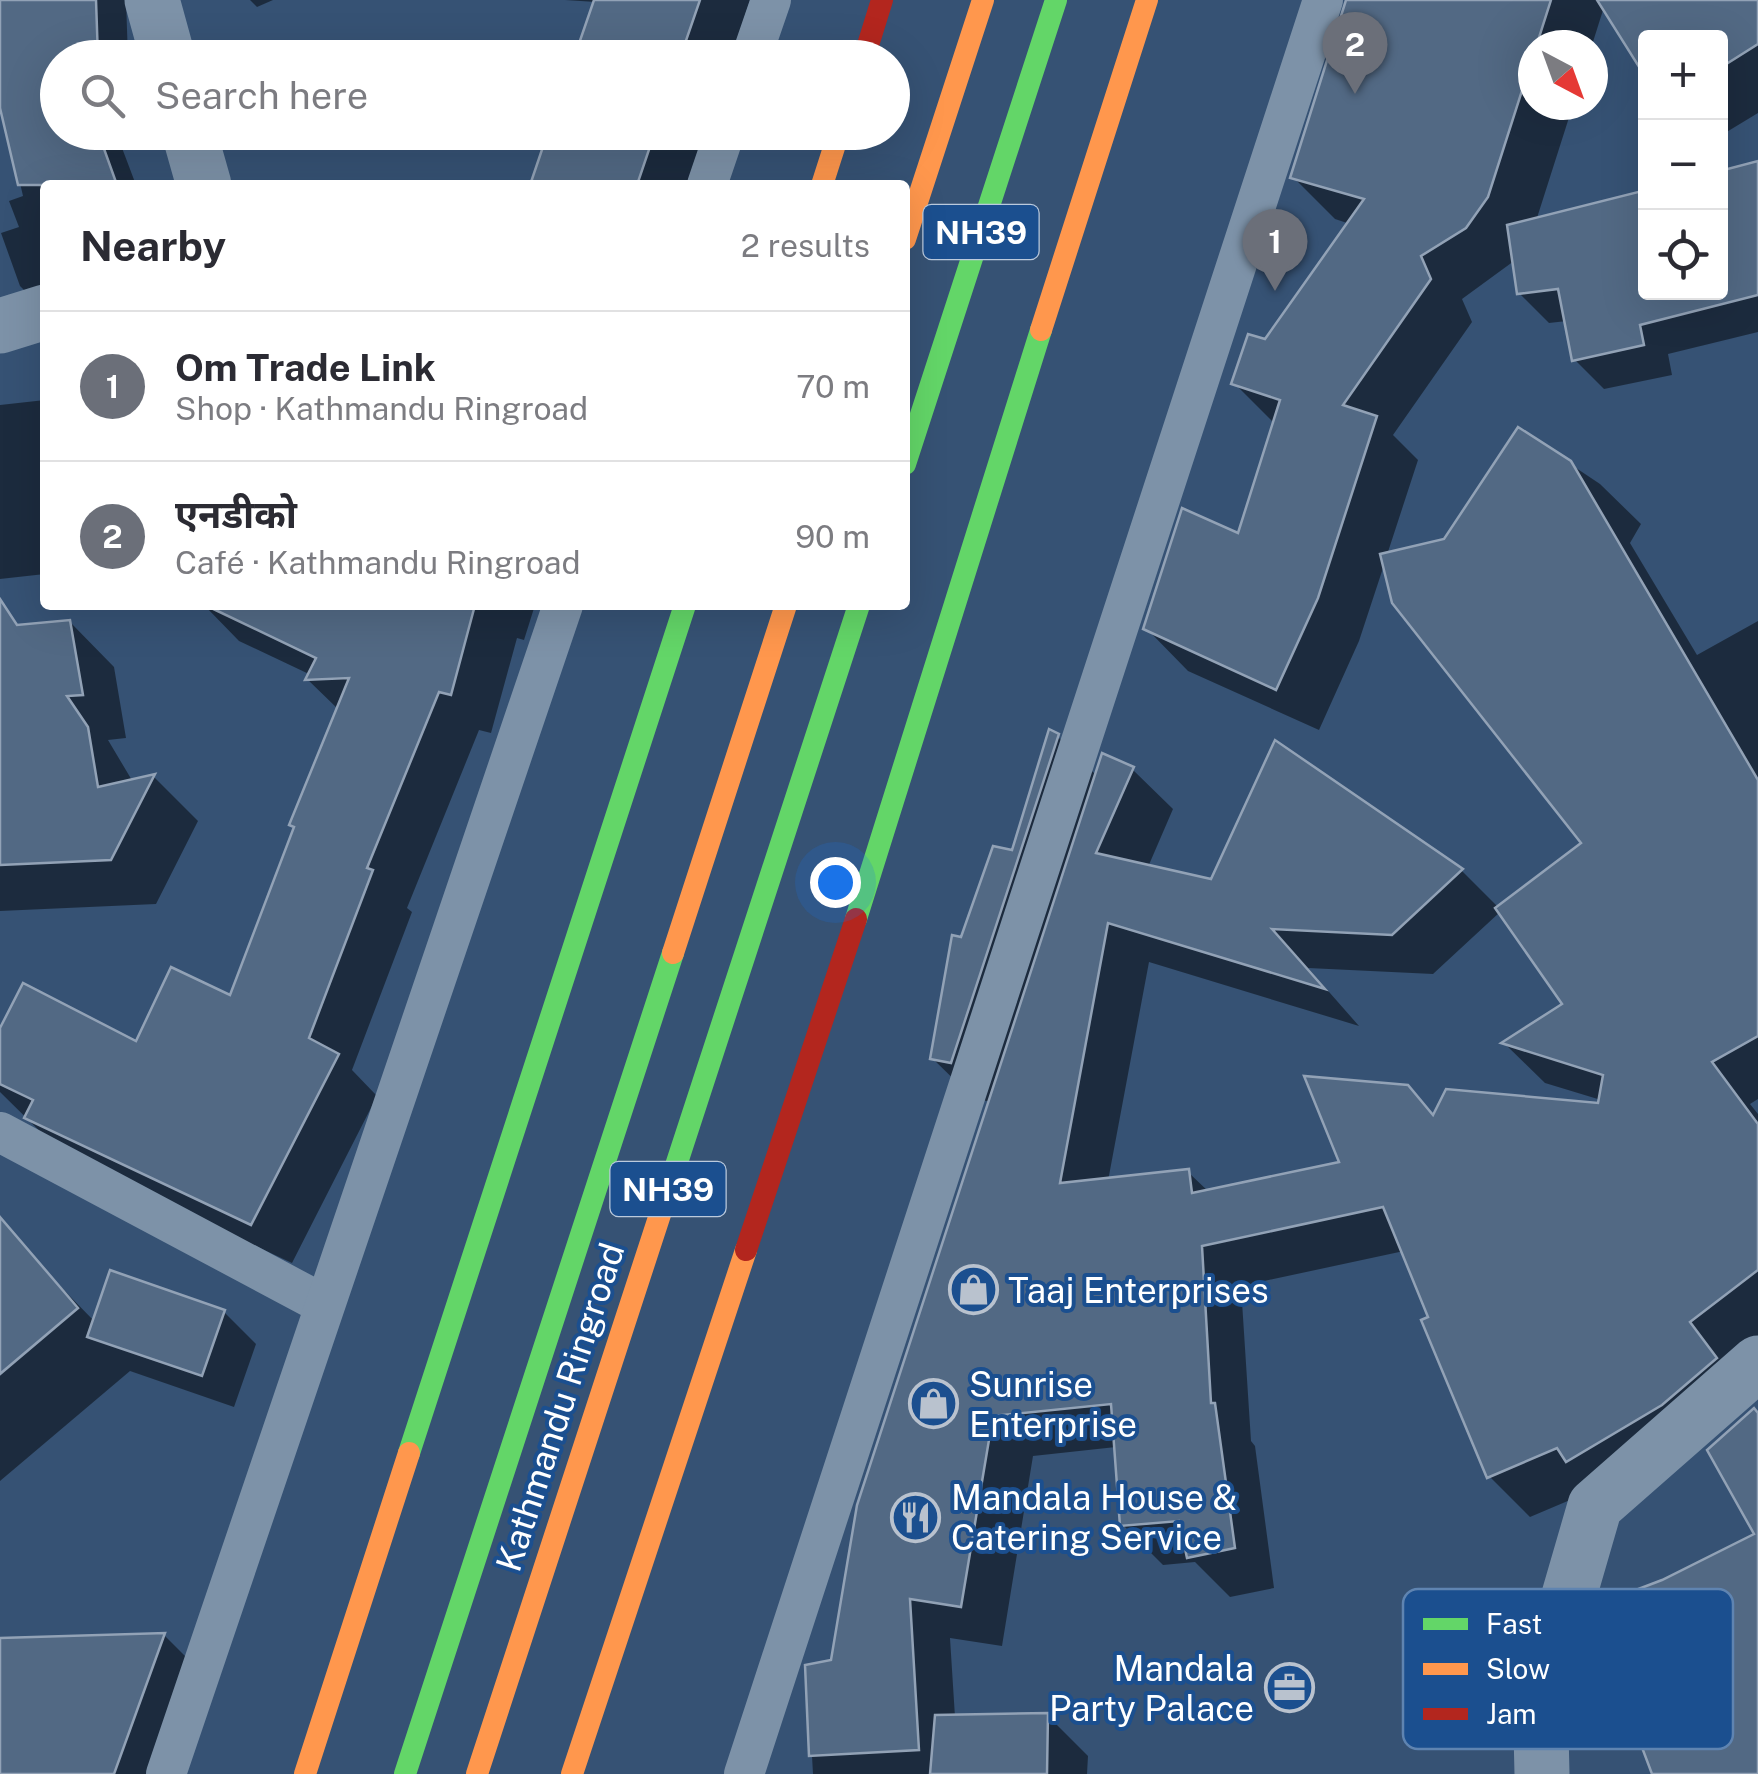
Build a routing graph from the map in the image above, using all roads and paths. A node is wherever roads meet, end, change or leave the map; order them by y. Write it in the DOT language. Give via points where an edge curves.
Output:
graph roads {
  1 [pos="152,0"];
  2 [pos="770,0"];
  3 [pos="882,0"];
  4 [pos="983,0"];
  5 [pos="1056,0"];
  6 [pos="1147,0"];
  7 [pos="1324,0"];
  8 [pos="163,40"];
  9 [pos="757,40"];
  10 [pos="870,40"];
  11 [pos="194,150"];
  12 [pos="719,150"];
  13 [pos="833,150"];
  14 [pos="203,180"];
  15 [pos="709,180"];
  16 [pos="824,180"];
  17 [pos="910,224"];
  18 [pos="40,314"];
  19 [pos="0,326"];
  20 [pos="910,449"];
  21 [pos="561,610"];
  22 [pos="683,610"];
  23 [pos="784,610"];
  24 [pos="857,610"];
  25 [pos="0,1132"];
  26 [pos="324,1304"];
  27 [pos="1758,1363"];
  28 [pos="1571,1589"];
  29 [pos="1541,1749"];
  30 [pos="166,1774"];
  31 [pos="305,1774"];
  32 [pos="405,1774"];
  33 [pos="477,1774"];
  34 [pos="572,1774"];
  35 [pos="744,1774"];
  36 [pos="1542,1774"];
  1 -- 8 [label="street"];
  2 -- 9 [label="lane"];
  3 -- 10 [label="main road"];
  4 -- 17 [label="main road, NH39"];
  5 -- 20 [label="main road, NH39"];
  6 -- 34 [label="main road" via="870,875"];
  7 -- 35 [label="lane"];
  11 -- 14 [label="street"];
  12 -- 15 [label="lane"];
  13 -- 16 [label="main road"];
  18 -- 19 [label="street"];
  21 -- 26 [label="lane"];
  22 -- 31 [label="main road"];
  23 -- 32 [label="main road, Kathmandu Ringroad / NH39"];
  24 -- 33 [label="main road, Kathmandu Ringroad / NH39"];
  25 -- 26 [label="lane"];
  26 -- 30 [label="lane"];
  27 -- 28 [label="street" via="1596,1506"];
  29 -- 36 [label="street"];
}
